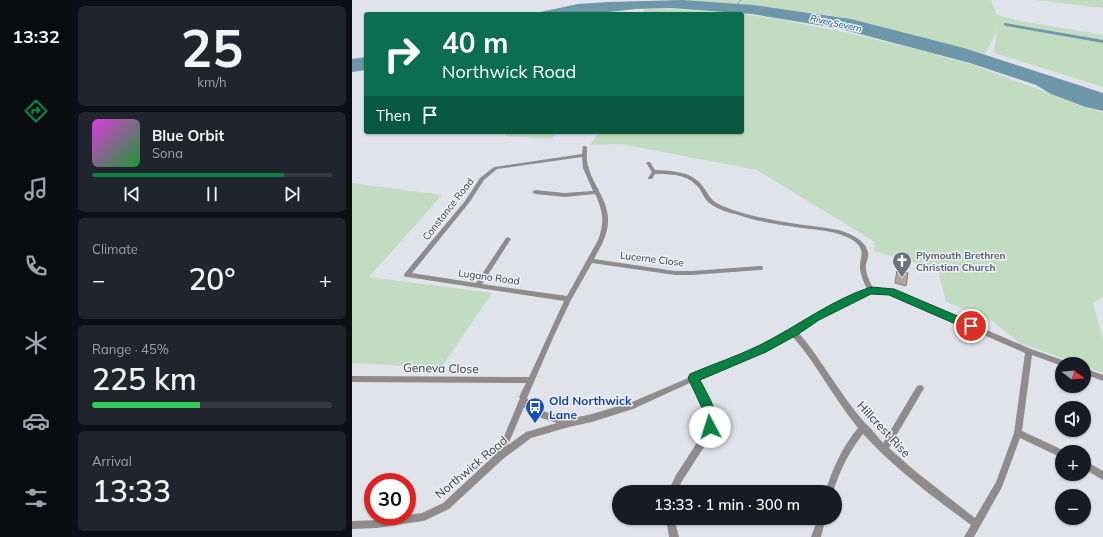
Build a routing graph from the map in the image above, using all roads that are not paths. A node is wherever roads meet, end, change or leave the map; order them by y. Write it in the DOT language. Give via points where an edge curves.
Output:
graph roads {
  1 [pos="585,148"];
  2 [pos="583,155"];
  3 [pos="648,163"];
  4 [pos="654,172"];
  5 [pos="650,178"];
  6 [pos="535,192"];
  7 [pos="597,192"];
  8 [pos="508,239"];
  9 [pos="590,261"];
  10 [pos="760,268"];
  11 [pos="407,275"];
  12 [pos="477,286"];
  13 [pos="871,290"];
  14 [pos="568,299"];
  15 [pos="793,332"];
  16 [pos="1029,351"];
  17 [pos="1055,360"];
  18 [pos="1091,374"];
  19 [pos="694,378"];
  20 [pos="1103,378"];
  21 [pos="352,379"];
  22 [pos="530,380"];
  23 [pos="920,388"];
  24 [pos="523,397"];
  25 [pos="569,423"];
  26 [pos="864,427"];
  27 [pos="1018,432"];
  28 [pos="884,449"];
  29 [pos="1055,450"];
  30 [pos="500,456"];
  31 [pos="1091,468"];
  32 [pos="1103,476"];
  33 [pos="676,485"];
  34 [pos="831,485"];
  35 [pos="976,524"];
  36 [pos="352,525"];
  37 [pos="671,525"];
  38 [pos="820,525"];
  39 [pos="674,537"];
  40 [pos="816,537"];
  41 [pos="969,537"];
  1 -- 2 [label="street"];
  2 -- 7 [label="street" via="584,164"];
  2 -- 11 [label="street, Constance Road" via="496,168 482,179 467,202"];
  3 -- 4 [label="street"];
  4 -- 5 [label="street"];
  4 -- 13 [label="street" via="670,172 690,178 701,188 710,203 723,209 850,236 863,247 864,274"];
  6 -- 7 [label="street" via="565,195"];
  7 -- 9 [label="street" via="606,218 604,230"];
  8 -- 12 [label="street"];
  9 -- 10 [label="street, Lucerne Close" via="675,273"];
  9 -- 14 [label="street"];
  11 -- 12 [label="street, Lugano Road"];
  12 -- 14 [label="street, Lugano Road"];
  13 -- 15 [label="street, Northwick Road" via="815,317"];
  13 -- 16 [label="street, Northwick Road" via="896,294"];
  14 -- 22 [label="street"];
  15 -- 19 [label="street, Northwick Road" via="763,349"];
  15 -- 26 [label="street, Hillcrest Rise" via="854,417"];
  16 -- 17 [label="street, Northwick Road"];
  16 -- 27 [label="street"];
  18 -- 20 [label="street"];
  19 -- 25 [label="street, Northwick Road" via="633,405"];
  19 -- 33 [label="street" via="710,412 710,427"];
  21 -- 22 [label="street, Geneva Close"];
  22 -- 24 [label="street"];
  23 -- 28 [label="street"];
  24 -- 25 [label="street" via="528,407"];
  24 -- 30 [label="street"];
  25 -- 30 [label="street, Northwick Road" via="529,435"];
  26 -- 28 [label="street, Hillcrest Rise"];
  26 -- 34 [label="street" via="846,448"];
  27 -- 29 [label="street"];
  27 -- 35 [label="street" via="999,484"];
  28 -- 35 [label="street, Hillcrest Rise" via="904,468"];
  30 -- 36 [label="street, Northwick Road" via="446,506 423,517"];
  31 -- 32 [label="street"];
  35 -- 41 [label="street"];
  37 -- 39 [label="street"];
  38 -- 40 [label="street"];
}
